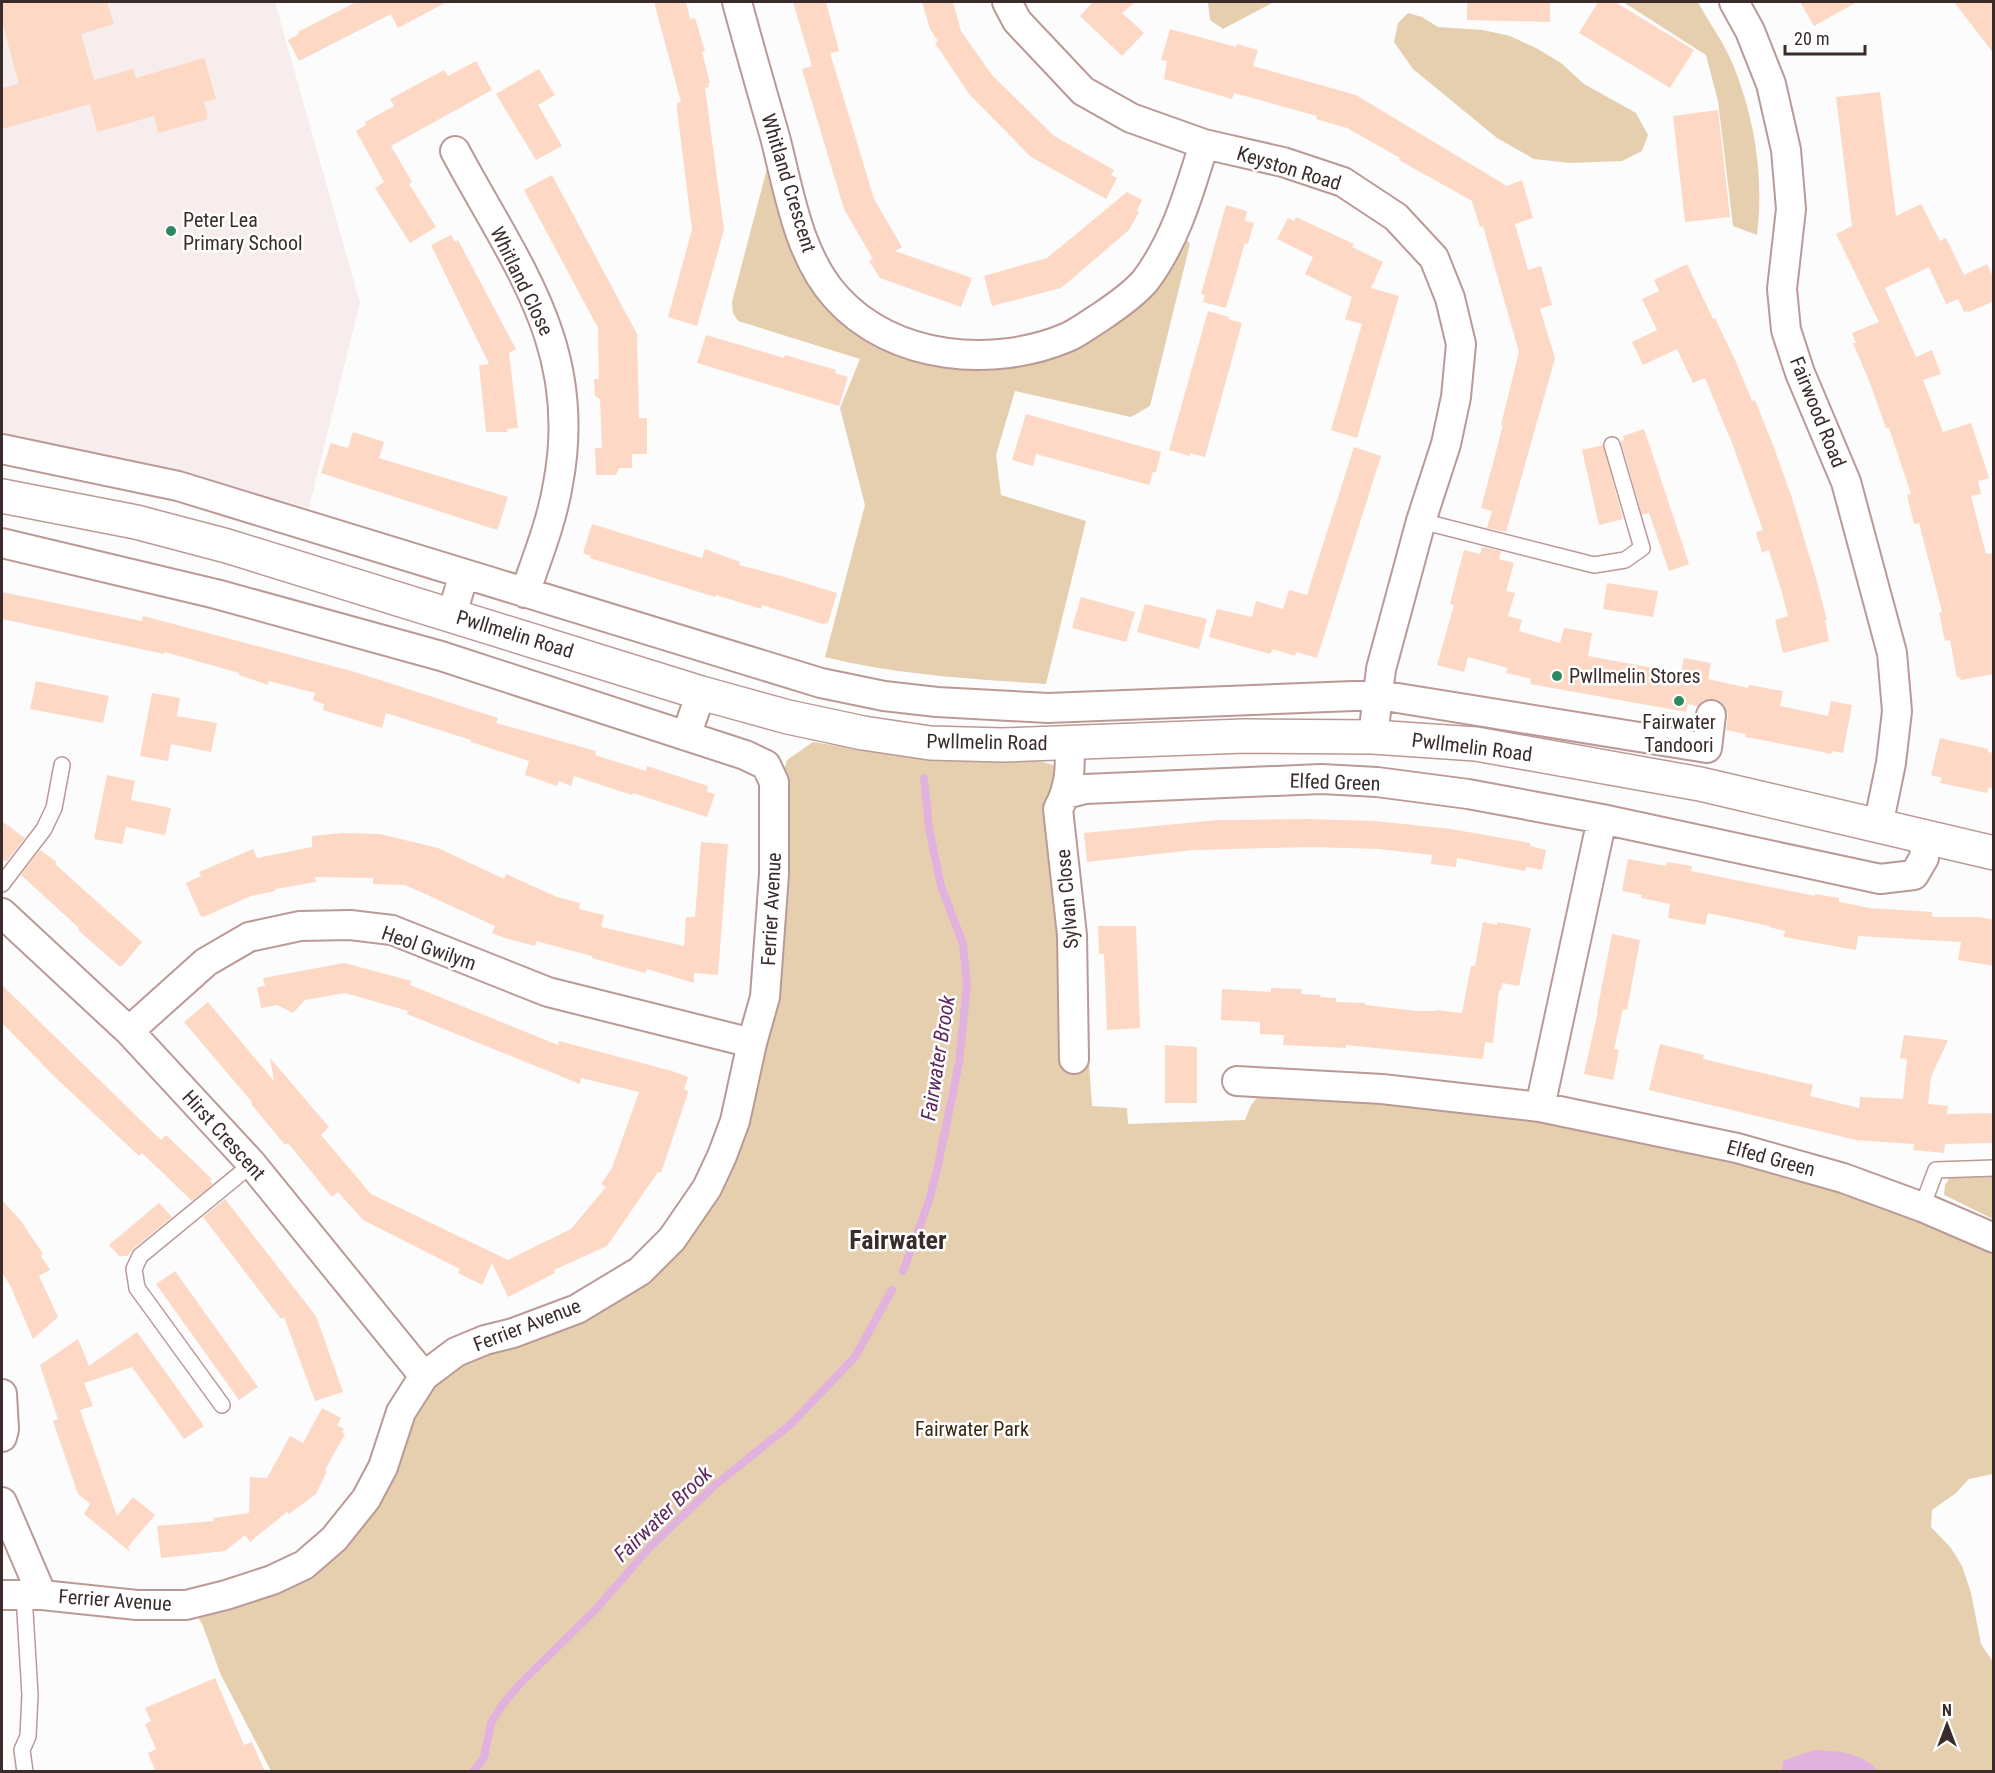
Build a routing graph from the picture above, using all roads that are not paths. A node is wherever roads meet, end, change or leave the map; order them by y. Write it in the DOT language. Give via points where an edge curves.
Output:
graph roads {
  1 [pos="737,2"];
  2 [pos="1007,2"];
  3 [pos="1734,2"];
  4 [pos="1204,144"];
  5 [pos="455,151"];
  6 [pos="1612,445"];
  7 [pos="2,449"];
  8 [pos="2,496"];
  9 [pos="1421,521"];
  10 [pos="2,543"];
  11 [pos="464,574"];
  12 [pos="525,593"];
  13 [pos="452,614"];
  14 [pos="701,693"];
  15 [pos="1379,695"];
  16 [pos="1711,715"];
  17 [pos="686,736"];
  18 [pos="1373,737"];
  19 [pos="1069,742"];
  20 [pos="62,765"];
  21 [pos="1066,794"];
  22 [pos="1602,819"];
  23 [pos="1878,826"];
  24 [pos="1926,838"];
  25 [pos="1994,853"];
  26 [pos="2,884"];
  27 [pos="2,913"];
  28 [pos="129,1030"];
  29 [pos="752,1043"];
  30 [pos="1074,1059"];
  31 [pos="1237,1081"];
  32 [pos="1540,1107"];
  33 [pos="252,1164"];
  34 [pos="1994,1167"];
  35 [pos="1923,1207"];
  36 [pos="1994,1238"];
  37 [pos="424,1376"];
  38 [pos="2,1394"];
  39 [pos="222,1406"];
  40 [pos="2,1437"];
  41 [pos="2,1502"];
  42 [pos="23,1595"];
  43 [pos="25,1772"];
  1 -- 4 [label="street, Whitland Crescent" via="794,212 812,262 836,297 869,325 911,344 956,356 995,356 1069,336 1110,310 1143,282 1164,252 1182,216"];
  2 -- 4 [label="street, Keyston Road" via="1017,21 1083,91 1131,118"];
  3 -- 23 [label="street, Fairwood Road" via="1772,84 1786,150 1791,209 1782,289 1786,330 1846,482 1892,653 1898,711"];
  4 -- 9 [label="street, Keyston Road" via="1283,162 1342,182 1396,217 1434,258 1450,298 1461,344 1446,444"];
  5 -- 12 [label="street, Whitland Close" via="524,274 547,325 564,398 564,445 558,485"];
  6 -- 9 [label="lane" via="1642,548 1625,560 1594,565"];
  7 -- 11 [label="street, Pwllmelin Road" via="178,486"];
  8 -- 13 [label="street, Pwllmelin Road" via="136,522"];
  9 -- 15 [label="street, Keyston Road" via="1381,669"];
  10 -- 17 [label="street" via="216,594 441,656"];
  11 -- 12 [label="street, Pwllmelin Road"];
  11 -- 13 [label="street"];
  12 -- 15 [label="street, Pwllmelin Road" via="821,683 884,696 1048,708"];
  13 -- 14 [label="street, Pwllmelin Road"];
  14 -- 17 [label="street"];
  14 -- 19 [label="street, Pwllmelin Road" via="842,729 930,743"];
  15 -- 16 [label="street, Pwllmelin Road" via="1707,748"];
  15 -- 18 [label="street, Keyston Road"];
  17 -- 29 [label="street, Ferrier Avenue" via="766,765 774,782 770,952 765,997"];
  18 -- 19 [label="street, Pwllmelin Road" via="1244,736"];
  18 -- 23 [label="street, Pwllmelin Road" via="1476,744 1612,767"];
  19 -- 21 [label="street, Sylvan Close" via="1071,768"];
  20 -- 26 [label="lane" via="54,808 44,829"];
  21 -- 22 [label="street, Elfed Green" via="1085,789 1321,779 1468,794"];
  21 -- 30 [label="street, Sylvan Close" via="1058,809 1072,935"];
  22 -- 24 [label="street, Elfed Green" via="1880,879 1914,875 1924,858"];
  22 -- 32 [label="street"];
  23 -- 24 [label="street, Pwllmelin Road"];
  24 -- 25 [label="street, Pwllmelin Road"];
  27 -- 28 [label="street, Hirst Crescent"];
  28 -- 29 [label="street, Heol Gwilym" via="206,962 249,937 300,927 350,925 392,930 548,992"];
  28 -- 33 [label="street, Hirst Crescent"];
  29 -- 37 [label="street, Ferrier Avenue" via="735,1121 722,1156 707,1188 672,1239 640,1271 577,1309 456,1352"];
  31 -- 32 [label="street, Elfed Green" via="1382,1089"];
  32 -- 35 [label="street, Elfed Green" via="1737,1148 1843,1178"];
  33 -- 37 [label="street, Hirst Crescent"];
  33 -- 39 [label="lane" via="140,1257 134,1269 137,1288"];
  34 -- 35 [label="lane" via="1936,1170"];
  35 -- 36 [label="street, Elfed Green"];
  37 -- 42 [label="street, Ferrier Avenue" via="401,1412 383,1467 366,1499 334,1539 304,1565 272,1580 186,1605 137,1605"];
  38 -- 40 [label="street"];
  41 -- 42 [label="street"];
  42 -- 43 [label="lane" via="30,1695 28,1736 22,1750"];
}
